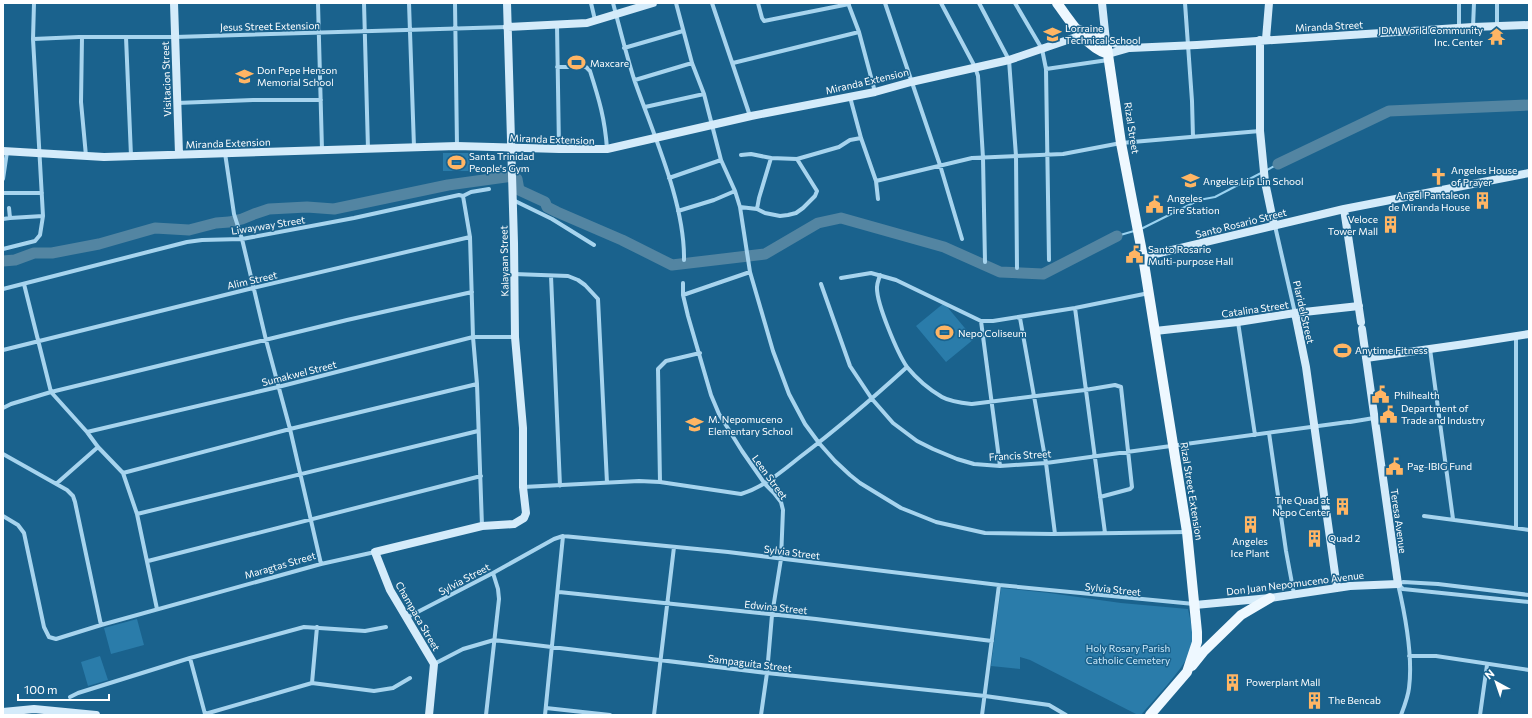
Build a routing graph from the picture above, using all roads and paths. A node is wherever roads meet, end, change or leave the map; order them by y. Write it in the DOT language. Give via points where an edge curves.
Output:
graph roads {
  1 [pos="34,3"];
  2 [pos="174,3"];
  3 [pos="318,3"];
  4 [pos="364,3"];
  5 [pos="409,3"];
  6 [pos="455,3"];
  7 [pos="507,3"];
  8 [pos="591,3"];
  9 [pos="613,3"];
  10 [pos="653,3"];
  11 [pos="676,3"];
  12 [pos="712,3"];
  13 [pos="758,3"];
  14 [pos="885,3"];
  15 [pos="941,3"];
  16 [pos="979,3"];
  17 [pos="1015,3"];
  18 [pos="1057,3"];
  19 [pos="1102,3"];
  20 [pos="1185,3"];
  21 [pos="1269,3"];
  22 [pos="1459,3"];
  23 [pos="1474,3"];
  24 [pos="1497,3"];
  25 [pos="848,4"];
  26 [pos="616,14"];
  27 [pos="595,20"];
  28 [pos="557,25"];
  29 [pos="1529,25"];
  30 [pos="1497,26"];
  31 [pos="507,27"];
  32 [pos="1473,27"];
  33 [pos="456,28"];
  34 [pos="1459,28"];
  35 [pos="410,30"];
  36 [pos="683,31"];
  37 [pos="364,32"];
  38 [pos="859,32"];
  39 [pos="319,33"];
  40 [pos="1085,34"];
  41 [pos="82,37"];
  42 [pos="126,37"];
  43 [pos="175,37"];
  44 [pos="33,39"];
  45 [pos="1263,40"];
  46 [pos="1106,41"];
  47 [pos="1188,45"];
  48 [pos="624,48"];
  49 [pos="1130,48"];
  50 [pos="1042,49"];
  51 [pos="1108,57"];
  52 [pos="1009,60"];
  53 [pos="692,62"];
  54 [pos="733,63"];
  55 [pos="557,67"];
  56 [pos="975,67"];
  57 [pos="1046,69"];
  58 [pos="635,80"];
  59 [pos="911,82"];
  60 [pos="875,92"];
  61 [pos="704,94"];
  62 [pos="850,96"];
  63 [pos="321,100"];
  64 [pos="176,103"];
  65 [pos="646,108"];
  66 [pos="751,116"];
  67 [pos="712,125"];
  68 [pos="1260,131"];
  69 [pos="1193,137"];
  70 [pos="861,138"];
  71 [pos="655,139"];
  72 [pos="1121,143"];
  73 [pos="457,146"];
  74 [pos="414,147"];
  75 [pos="511,147"];
  76 [pos="368,149"];
  77 [pos="559,149"];
  78 [pos="607,149"];
  79 [pos="322,151"];
  80 [pos="5,152"];
  81 [pos="225,153"];
  82 [pos="40,154"];
  83 [pos="179,154"];
  84 [pos="741,155"];
  85 [pos="1047,155"];
  86 [pos="86,156"];
  87 [pos="131,156"];
  88 [pos="1016,156"];
  89 [pos="771,158"];
  90 [pos="983,158"];
  91 [pos="721,160"];
  92 [pos="797,160"];
  93 [pos="940,165"];
  94 [pos="1529,173"];
  95 [pos="3,178"];
  96 [pos="668,178"];
  97 [pos="876,181"];
  98 [pos="489,189"];
  99 [pos="735,192"];
  100 [pos="3,193"];
  101 [pos="42,193"];
  102 [pos="464,196"];
  103 [pos="878,199"];
  104 [pos="512,200"];
  105 [pos="740,207"];
  106 [pos="9,208"];
  107 [pos="757,209"];
  108 [pos="1344,209"];
  109 [pos="678,211"];
  110 [pos="43,216"];
  111 [pos="10,218"];
  112 [pos="3,219"];
  113 [pos="1274,225"];
  114 [pos="470,237"];
  115 [pos="242,239"];
  116 [pos="962,239"];
  117 [pos="594,245"];
  118 [pos="3,249"];
  119 [pos="1143,257"];
  120 [pos="684,260"];
  121 [pos="1049,260"];
  122 [pos="986,262"];
  123 [pos="1017,268"];
  124 [pos="750,272"];
  125 [pos="514,274"];
  126 [pos="880,275"];
  127 [pos="551,276"];
  128 [pos="841,278"];
  129 [pos="682,283"];
  130 [pos="24,284"];
  131 [pos="821,284"];
  132 [pos="254,288"];
  133 [pos="3,289"];
  134 [pos="472,292"];
  135 [pos="1149,293"];
  136 [pos="683,295"];
  137 [pos="1359,306"];
  138 [pos="1075,308"];
  139 [pos="1295,313"];
  140 [pos="1020,318"];
  141 [pos="981,321"];
  142 [pos="1238,322"];
  143 [pos="1155,331"];
  144 [pos="1529,334"];
  145 [pos="1516,336"];
  146 [pos="473,337"];
  147 [pos="515,337"];
  148 [pos="266,340"];
  149 [pos="38,341"];
  150 [pos="1430,349"];
  151 [pos="3,350"];
  152 [pos="700,353"];
  153 [pos="1366,358"];
  154 [pos="907,367"];
  155 [pos="477,384"];
  156 [pos="278,387"];
  157 [pos="1085,390"];
  158 [pos="51,392"];
  159 [pos="1034,396"];
  160 [pos="872,400"];
  161 [pos="991,403"];
  162 [pos="3,408"];
  163 [pos="1375,418"];
  164 [pos="1315,427"];
  165 [pos="290,430"];
  166 [pos="478,431"];
  167 [pos="87,432"];
  168 [pos="1269,433"];
  169 [pos="1255,435"];
  170 [pos="819,443"];
  171 [pos="1174,446"];
  172 [pos="98,447"];
  173 [pos="1128,452"];
  174 [pos="3,454"];
  175 [pos="1095,456"];
  176 [pos="1046,463"];
  177 [pos="1000,466"];
  178 [pos="123,473"];
  179 [pos="300,474"];
  180 [pos="481,476"];
  181 [pos="660,482"];
  182 [pos="607,483"];
  183 [pos="56,484"];
  184 [pos="765,484"];
  185 [pos="560,486"];
  186 [pos="523,487"];
  187 [pos="1100,497"];
  188 [pos="137,514"];
  189 [pos="3,516"];
  190 [pos="1424,516"];
  191 [pos="524,518"];
  192 [pos="1453,519"];
  193 [pos="310,520"];
  194 [pos="482,526"];
  195 [pos="1516,528"];
  196 [pos="1529,530"];
  197 [pos="1187,532"];
  198 [pos="1105,533"];
  199 [pos="1055,534"];
  200 [pos="563,536"];
  201 [pos="674,547"];
  202 [pos="375,552"];
  203 [pos="781,559"];
  204 [pos="148,561"];
  205 [pos="321,564"];
  206 [pos="493,573"];
  207 [pos="1398,584"];
  208 [pos="999,585"];
  209 [pos="1337,588"];
  210 [pos="1484,589"];
  211 [pos="559,592"];
  212 [pos="1294,595"];
  213 [pos="1529,595"];
  214 [pos="1483,597"];
  215 [pos="1270,598"];
  216 [pos="668,602"];
  217 [pos="1529,602"];
  218 [pos="1195,604"];
  219 [pos="157,609"];
  220 [pos="772,615"];
  221 [pos="406,618"];
  222 [pos="101,625"];
  223 [pos="317,627"];
  224 [pos="386,627"];
  225 [pos="494,640"];
  226 [pos="992,641"];
  227 [pos="553,648"];
  228 [pos="1409,656"];
  229 [pos="190,658"];
  230 [pos="661,660"];
  231 [pos="434,664"];
  232 [pos="1487,665"];
  233 [pos="1529,670"];
  234 [pos="1187,672"];
  235 [pos="767,673"];
  236 [pos="410,678"];
  237 [pos="312,683"];
  238 [pos="985,696"];
  239 [pos="70,697"];
  240 [pos="546,708"];
  241 [pos="3,712"];
  242 [pos="1059,713"];
  243 [pos="205,714"];
  244 [pos="96,715"];
  245 [pos="429,715"];
  246 [pos="486,715"];
  247 [pos="546,715"];
  248 [pos="610,715"];
  249 [pos="654,715"];
  250 [pos="761,715"];
  251 [pos="982,715"];
  252 [pos="1066,715"];
  253 [pos="1150,715"];
  254 [pos="1401,715"];
  255 [pos="1480,715"];
  1 -- 44 [label="street"];
  2 -- 43 [label="street, Visitacion Street"];
  3 -- 39 [label="street"];
  4 -- 37 [label="street"];
  5 -- 35 [label="street"];
  6 -- 33 [label="street"];
  7 -- 31 [label="street, Kalayaan Street"];
  8 -- 27 [label="street"];
  9 -- 26 [label="street"];
  10 -- 26 [label="street"];
  11 -- 36 [label="street"];
  12 -- 54 [label="street"];
  13 -- 25 [label="street" via="764,21"];
  14 -- 59 [label="street"];
  15 -- 56 [label="street"];
  16 -- 52 [label="street"];
  17 -- 50 [label="street"];
  18 -- 40 [label="main road" via="1074,28"];
  19 -- 46 [label="street, Rizal Street"];
  20 -- 47 [label="street"];
  21 -- 45 [label="street, Plaridel Street"];
  22 -- 34 [label="street"];
  23 -- 32 [label="street"];
  24 -- 30 [label="street"];
  25 -- 38 [label="street"];
  26 -- 27 [label="street"];
  26 -- 48 [label="street"];
  27 -- 28 [label="street"];
  28 -- 31 [label="street"];
  28 -- 55 [label="street"];
  29 -- 30 [label="street, Miranda Street"];
  30 -- 32 [label="street, Miranda Street"];
  31 -- 33 [label="street, Jesus Street Extension"];
  31 -- 75 [label="street, Kalayaan Street"];
  32 -- 34 [label="street, Miranda Street"];
  33 -- 35 [label="street, Jesus Street Extension"];
  33 -- 73 [label="street"];
  34 -- 45 [label="street, Miranda Street"];
  35 -- 37 [label="street, Jesus Street Extension"];
  35 -- 74 [label="street"];
  36 -- 48 [label="street"];
  36 -- 53 [label="street"];
  37 -- 39 [label="street, Jesus Street Extension"];
  37 -- 76 [label="street"];
  38 -- 54 [label="street"];
  38 -- 60 [label="street"];
  39 -- 43 [label="street, Jesus Street Extension"];
  39 -- 63 [label="street"];
  40 -- 46 [label="main road"];
  40 -- 50 [label="street, Miranda Extension"];
  40 -- 51 [label="main road"];
  41 -- 42 [label="street, Jesus Street Extension"];
  41 -- 44 [label="street, Jesus Street Extension"];
  41 -- 86 [label="street" via="81,102"];
  42 -- 43 [label="street, Jesus Street Extension"];
  42 -- 87 [label="street"];
  43 -- 64 [label="street, Visitacion Street"];
  44 -- 82 [label="street"];
  45 -- 47 [label="street, Miranda Street"];
  45 -- 68 [label="street, Plaridel Street"];
  46 -- 49 [label="street, Miranda Street"];
  46 -- 51 [label="main road, Rizal Street"];
  47 -- 49 [label="street, Miranda Street"];
  47 -- 69 [label="street"];
  48 -- 58 [label="street"];
  49 -- 51 [label="street, Miranda Street"];
  50 -- 52 [label="street, Miranda Extension"];
  50 -- 57 [label="street"];
  51 -- 57 [label="street"];
  51 -- 72 [label="main road, Rizal Street"];
  52 -- 56 [label="street, Miranda Extension"];
  52 -- 88 [label="street"];
  53 -- 58 [label="street"];
  53 -- 61 [label="street"];
  54 -- 66 [label="street"];
  55 -- 77 [label="street"];
  55 -- 78 [label="street" via="586,67 590,71 603,112"];
  56 -- 59 [label="street, Miranda Extension"];
  56 -- 90 [label="street" via="979,85"];
  57 -- 85 [label="street"];
  58 -- 65 [label="street"];
  59 -- 60 [label="street, Miranda Extension"];
  59 -- 93 [label="street"];
  60 -- 62 [label="street, Miranda Extension"];
  61 -- 65 [label="street"];
  61 -- 67 [label="street"];
  62 -- 66 [label="street, Miranda Extension"];
  62 -- 70 [label="street"];
  63 -- 64 [label="street"];
  63 -- 79 [label="street"];
  64 -- 83 [label="street, Visitacion Street"];
  65 -- 71 [label="street"];
  66 -- 67 [label="street, Miranda Extension"];
  67 -- 71 [label="street, Miranda Extension"];
  67 -- 91 [label="street"];
  68 -- 69 [label="street"];
  68 -- 113 [label="street, Plaridel Street" via="1265,182"];
  69 -- 72 [label="street"];
  70 -- 92 [label="street"];
  70 -- 97 [label="street"];
  71 -- 78 [label="street, Miranda Extension"];
  71 -- 96 [label="street"];
  72 -- 85 [label="street" via="1072,153"];
  72 -- 119 [label="main road, Rizal Street"];
  73 -- 74 [label="street, Miranda Extension"];
  73 -- 75 [label="street, Miranda Extension"];
  74 -- 76 [label="street, Miranda Extension"];
  75 -- 77 [label="street, Miranda Extension"];
  75 -- 104 [label="street, Kalayaan Street"];
  76 -- 79 [label="street, Miranda Extension"];
  77 -- 78 [label="street, Miranda Extension"];
  79 -- 81 [label="street, Miranda Extension"];
  80 -- 82 [label="street, Miranda Extension"];
  80 -- 95 [label="street"];
  81 -- 83 [label="street, Miranda Extension"];
  81 -- 115 [label="street" via="234,214"];
  82 -- 86 [label="street, Miranda Extension"];
  82 -- 101 [label="street"];
  83 -- 87 [label="street, Miranda Extension"];
  84 -- 89 [label="street"];
  85 -- 88 [label="street"];
  85 -- 121 [label="street"];
  86 -- 87 [label="street, Miranda Extension"];
  88 -- 90 [label="street"];
  88 -- 123 [label="street"];
  89 -- 92 [label="street"];
  89 -- 107 [label="street"];
  90 -- 93 [label="street"];
  90 -- 122 [label="street"];
  91 -- 96 [label="street"];
  91 -- 99 [label="street"];
  92 -- 107 [label="street" via="817,191 815,196 796,213 788,215 780,216"];
  93 -- 97 [label="street"];
  93 -- 116 [label="street"];
  94 -- 108 [label="street, Santo Rosario Street"];
  96 -- 109 [label="street"];
  97 -- 103 [label="street"];
  98 -- 102 [label="street, Liwayway Street"];
  99 -- 105 [label="street"];
  99 -- 109 [label="street"];
  100 -- 101 [label="street"];
  101 -- 110 [label="street"];
  102 -- 114 [label="street"];
  102 -- 115 [label="street, Liwayway Street"];
  104 -- 117 [label="street" via="552,219"];
  104 -- 125 [label="street, Kalayaan Street"];
  105 -- 107 [label="street"];
  105 -- 124 [label="street"];
  106 -- 111 [label="street"];
  108 -- 113 [label="street, Santo Rosario Street"];
  108 -- 137 [label="street, Teresa Avenue"];
  109 -- 120 [label="street" via="684,243"];
  110 -- 111 [label="street"];
  110 -- 118 [label="street" via="41,232 35,241"];
  111 -- 112 [label="street"];
  113 -- 119 [label="street, Santo Rosario Street"];
  113 -- 139 [label="street, Plaridel Street"];
  114 -- 132 [label="street, Alim Street"];
  114 -- 134 [label="street"];
  115 -- 130 [label="street, Liwayway Street" via="187,242"];
  115 -- 132 [label="street"];
  119 -- 135 [label="main road, Rizal Street Extension"];
  124 -- 136 [label="street"];
  124 -- 170 [label="street" via="780,372 805,424"];
  125 -- 127 [label="street"];
  125 -- 147 [label="street, Kalayaan Street"];
  126 -- 128 [label="street" via="865,273"];
  126 -- 141 [label="street" via="896,280"];
  126 -- 154 [label="street" via="876,287 879,302 889,331"];
  127 -- 182 [label="street" via="568,276 578,280 598,299"];
  127 -- 185 [label="street"];
  129 -- 136 [label="street, Leen Street"];
  130 -- 133 [label="street, Liwayway Street"];
  130 -- 149 [label="street"];
  131 -- 160 [label="street, Francis Street" via="850,366"];
  132 -- 148 [label="street"];
  132 -- 149 [label="street, Alim Street"];
  134 -- 146 [label="street"];
  134 -- 148 [label="street"];
  135 -- 138 [label="street"];
  135 -- 143 [label="main road, Rizal Street Extension"];
  136 -- 152 [label="street, Leen Street"];
  137 -- 139 [label="street, Catalina Street"];
  137 -- 153 [label="street, Teresa Avenue"];
  138 -- 140 [label="street"];
  138 -- 157 [label="street"];
  139 -- 142 [label="street, Catalina Street"];
  139 -- 164 [label="street, Plaridel Street"];
  140 -- 141 [label="street"];
  140 -- 159 [label="street"];
  141 -- 161 [label="street"];
  142 -- 143 [label="street, Catalina Street"];
  142 -- 169 [label="street"];
  143 -- 171 [label="main road, Rizal Street Extension"];
  144 -- 145 [label="street"];
  145 -- 150 [label="street"];
  145 -- 195 [label="street"];
  146 -- 147 [label="street, Sumakwel Street"];
  146 -- 155 [label="street"];
  146 -- 156 [label="street, Sumakwel Street"];
  147 -- 186 [label="street, Kalayaan Street" via="523,428"];
  148 -- 156 [label="street"];
  148 -- 158 [label="street"];
  149 -- 151 [label="street, Alim Street"];
  149 -- 158 [label="street"];
  150 -- 153 [label="street"];
  150 -- 192 [label="street"];
  152 -- 181 [label="street" via="666,361 658,369"];
  152 -- 184 [label="street, Leen Street" via="711,395 720,414"];
  153 -- 163 [label="street, Teresa Avenue"];
  154 -- 160 [label="street"];
  154 -- 161 [label="street" via="943,398 972,404"];
  155 -- 165 [label="street"];
  155 -- 166 [label="street"];
  156 -- 165 [label="street"];
  156 -- 167 [label="street, Sumakwel Street"];
  157 -- 159 [label="street"];
  157 -- 173 [label="street" via="1115,385 1123,390"];
  157 -- 175 [label="street"];
  158 -- 162 [label="street"];
  158 -- 167 [label="street"];
  159 -- 161 [label="street"];
  159 -- 176 [label="street"];
  160 -- 170 [label="street"];
  160 -- 177 [label="street, Francis Street" via="893,423 917,441 957,459 974,464"];
  161 -- 177 [label="street"];
  163 -- 164 [label="street, Francis Street"];
  163 -- 207 [label="street, Teresa Avenue"];
  164 -- 168 [label="street, Francis Street"];
  164 -- 209 [label="street, Plaridel Street"];
  165 -- 178 [label="street"];
  165 -- 179 [label="street"];
  166 -- 179 [label="street"];
  166 -- 180 [label="street"];
  167 -- 172 [label="street"];
  168 -- 169 [label="street, Francis Street"];
  168 -- 212 [label="street"];
  169 -- 171 [label="street, Francis Street"];
  170 -- 184 [label="street"];
  170 -- 199 [label="street" via="850,476 919,516 984,534"];
  171 -- 173 [label="street, Francis Street"];
  171 -- 197 [label="main road, Rizal Street Extension"];
  172 -- 178 [label="street"];
  172 -- 183 [label="street"];
  173 -- 175 [label="street, Francis Street"];
  173 -- 187 [label="street" via="1132,487"];
  174 -- 183 [label="street"];
  175 -- 176 [label="street, Francis Street"];
  175 -- 187 [label="street"];
  176 -- 177 [label="street, Francis Street"];
  176 -- 199 [label="street"];
  178 -- 188 [label="street"];
  179 -- 188 [label="street"];
  179 -- 193 [label="street"];
  180 -- 193 [label="street"];
  180 -- 194 [label="street"];
  181 -- 182 [label="street"];
  181 -- 184 [label="street" via="741,494"];
  182 -- 185 [label="street"];
  183 -- 222 [label="street" via="70,493 75,502"];
  184 -- 203 [label="street, Leen Street" via="781,502 783,510"];
  185 -- 186 [label="street"];
  186 -- 191 [label="street, Kalayaan Street" via="526,513"];
  187 -- 198 [label="street"];
  188 -- 204 [label="street"];
  189 -- 222 [label="street, Maragtas Street" via="18,525 24,533 45,632 49,637 56,639"];
  190 -- 192 [label="street"];
  191 -- 194 [label="street, Maragtas Street" via="514,524"];
  192 -- 195 [label="street"];
  193 -- 204 [label="street"];
  193 -- 205 [label="street"];
  194 -- 202 [label="street, Maragtas Street"];
  195 -- 196 [label="street"];
  197 -- 198 [label="street"];
  197 -- 218 [label="main road, Rizal Street Extension"];
  198 -- 199 [label="street"];
  200 -- 201 [label="street, Sylvia Street"];
  200 -- 206 [label="street, Sylvia Street"];
  200 -- 211 [label="street"];
  201 -- 203 [label="street, Sylvia Street"];
  201 -- 216 [label="street"];
  202 -- 205 [label="street, Maragtas Street"];
  202 -- 221 [label="street, Champaca Street" via="390,590"];
  203 -- 208 [label="street, Sylvia Street"];
  203 -- 220 [label="street, Leen Street"];
  204 -- 219 [label="street"];
  205 -- 219 [label="street, Maragtas Street"];
  206 -- 221 [label="street, Sylvia Street"];
  206 -- 225 [label="street" via="499,599"];
  207 -- 209 [label="street, Don Juan Nepomuceno Avenue"];
  207 -- 210 [label="street, Don Juan Nepomuceno Avenue" via="1423,583"];
  207 -- 214 [label="street, Don Juan Nepomuceno Avenue" via="1403,589"];
  207 -- 228 [label="street, Teresa Avenue"];
  208 -- 218 [label="street, Sylvia Street"];
  208 -- 226 [label="street"];
  209 -- 212 [label="street, Don Juan Nepomuceno Avenue"];
  210 -- 213 [label="street, Don Juan Nepomuceno Avenue"];
  210 -- 214 [label="street"];
  211 -- 216 [label="street, Edwina Street"];
  211 -- 227 [label="street"];
  212 -- 215 [label="street, Don Juan Nepomuceno Avenue"];
  214 -- 217 [label="street, Don Juan Nepomuceno Avenue"];
  215 -- 218 [label="street, Don Juan Nepomuceno Avenue"];
  215 -- 234 [label="main road" via="1241,615 1204,651"];
  216 -- 220 [label="street, Edwina Street"];
  216 -- 230 [label="street"];
  218 -- 234 [label="main road, Rizal Street Extension" via="1197,642"];
  219 -- 222 [label="street, Maragtas Street"];
  220 -- 226 [label="street, Edwina Street"];
  220 -- 235 [label="street, Leen Street"];
  221 -- 231 [label="street, Champaca Street"];
  223 -- 224 [label="street" via="365,631"];
  223 -- 229 [label="street" via="304,626"];
  223 -- 237 [label="street"];
  225 -- 227 [label="street, Sampaguita Street"];
  225 -- 231 [label="street, Sampaguita Street" via="463,649"];
  225 -- 246 [label="street"];
  226 -- 238 [label="street"];
  227 -- 230 [label="street, Sampaguita Street"];
  227 -- 240 [label="street"];
  228 -- 232 [label="street" via="1436,656"];
  228 -- 254 [label="street, Teresa Avenue" via="1409,690"];
  229 -- 239 [label="street"];
  229 -- 243 [label="street"];
  230 -- 235 [label="street, Sampaguita Street"];
  230 -- 249 [label="street"];
  231 -- 245 [label="street, Champaca Street"];
  232 -- 233 [label="street"];
  232 -- 255 [label="street"];
  234 -- 253 [label="main road, Rizal Street Extension"];
  235 -- 238 [label="street, Sampaguita Street"];
  235 -- 250 [label="street, Leen Street"];
  236 -- 237 [label="street" via="393,688 374,691"];
  237 -- 243 [label="street"];
  238 -- 242 [label="street, Sampaguita Street" via="1049,705"];
  238 -- 251 [label="street"];
  240 -- 247 [label="street"];
  240 -- 248 [label="street"];
  241 -- 244 [label="street" via="34,709"];
  242 -- 252 [label="street, Sampaguita Street"];
}
